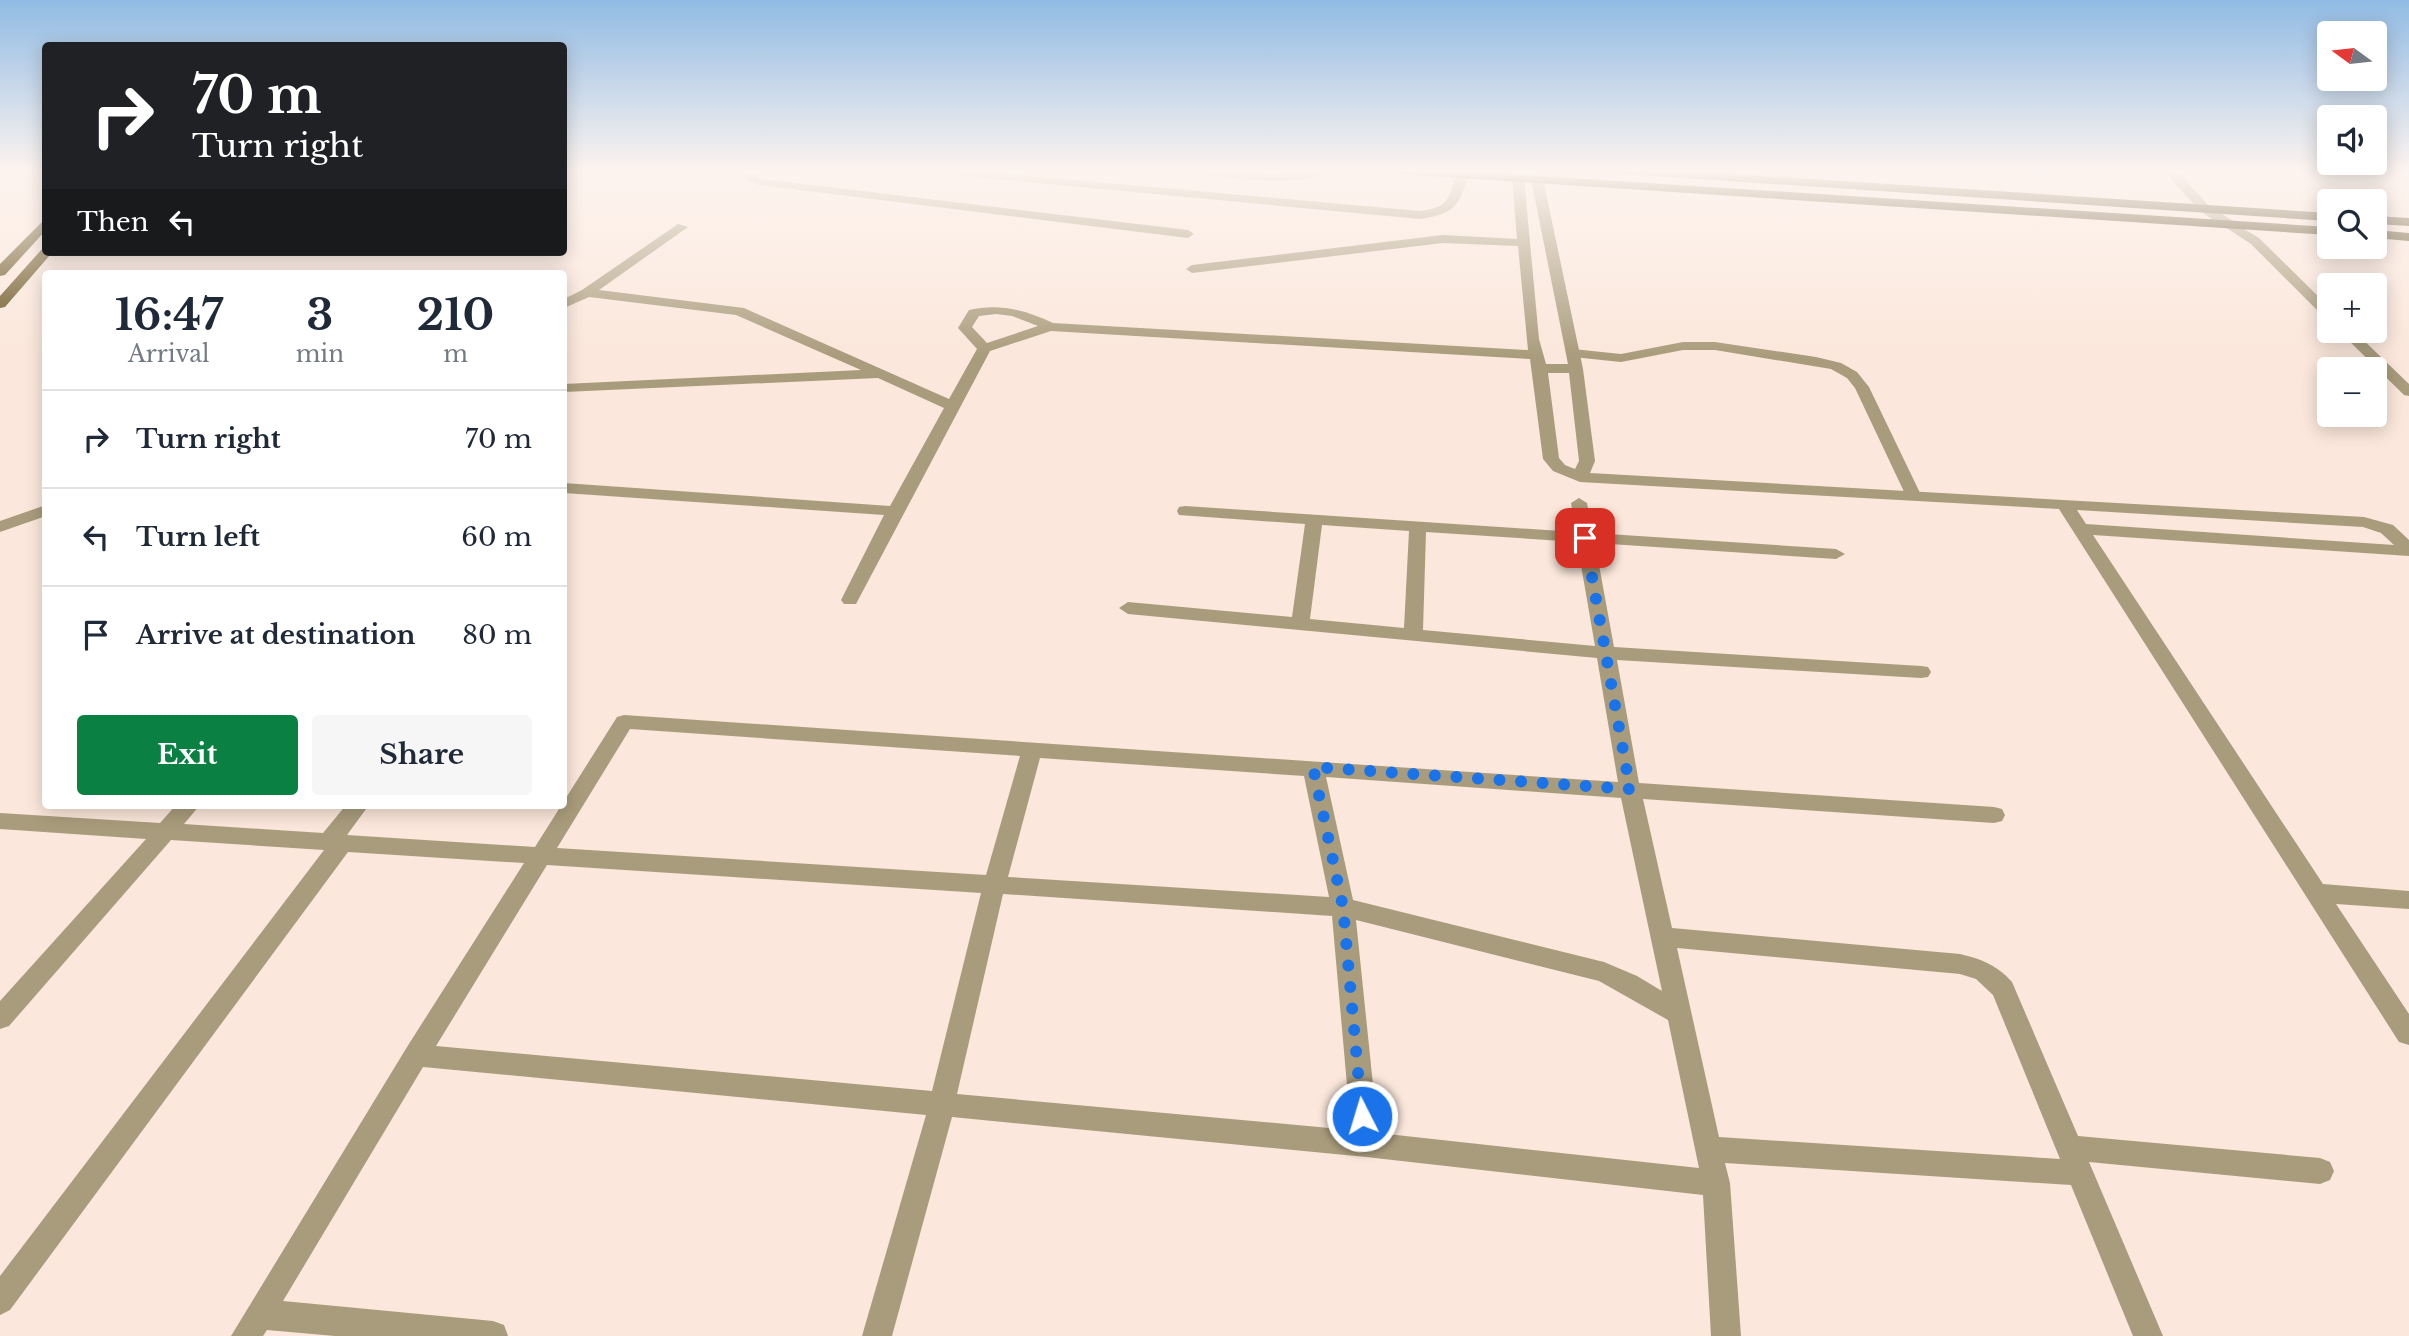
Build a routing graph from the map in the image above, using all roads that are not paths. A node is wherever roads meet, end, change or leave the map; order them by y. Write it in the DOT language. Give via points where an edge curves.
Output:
graph roads {
  1 [pos="36,232"];
  2 [pos="674,232"];
  3 [pos="1174,232"];
  4 [pos="1523,232"];
  5 [pos="1543,232"];
  6 [pos="2242,232"];
  7 [pos="1188,234"];
  8 [pos="2387,235"];
  9 [pos="2409,237"];
  10 [pos="1524,243"];
  11 [pos="42,256"];
  12 [pos="1192,269"];
  13 [pos="0,272"];
  14 [pos="587,293"];
  15 [pos="2317,302"];
  16 [pos="567,303"];
  17 [pos="0,304"];
  18 [pos="1050,327"];
  19 [pos="1556,342"];
  20 [pos="2358,343"];
  21 [pos="984,348"];
  22 [pos="1539,361"];
  23 [pos="1576,369"];
  24 [pos="881,374"];
  25 [pos="567,388"];
  26 [pos="2409,392"];
  27 [pos="953,406"];
  28 [pos="1580,477"];
  29 [pos="567,488"];
  30 [pos="1913,495"];
  31 [pos="1578,503"];
  32 [pos="2064,504"];
  33 [pos="42,511"];
  34 [pos="895,511"];
  35 [pos="1185,511"];
  36 [pos="1314,520"];
  37 [pos="0,527"];
  38 [pos="1418,527"];
  39 [pos="2080,529"];
  40 [pos="1585,538"];
  41 [pos="2409,550"];
  42 [pos="1836,554"];
  43 [pos="850,600"];
  44 [pos="1128,608"];
  45 [pos="1300,624"];
  46 [pos="1413,635"];
  47 [pos="1606,653"];
  48 [pos="1922,672"];
  49 [pos="1032,748"];
  50 [pos="1313,767"];
  51 [pos="1630,789"];
  52 [pos="185,809"];
  53 [pos="356,809"];
  54 [pos="1994,815"];
  55 [pos="0,821"];
  56 [pos="165,832"];
  57 [pos="335,842"];
  58 [pos="542,854"];
  59 [pos="994,886"];
  60 [pos="2316,893"];
  61 [pos="2409,900"];
  62 [pos="1343,907"];
  63 [pos="1662,937"];
  64 [pos="1679,1014"];
  65 [pos="0,1018"];
  66 [pos="2408,1034"];
  67 [pos="416,1055"];
  68 [pos="943,1104"];
  69 [pos="1366,1144"];
  70 [pos="2070,1148"];
  71 [pos="1709,1149"];
  72 [pos="2320,1171"];
  73 [pos="2080,1173"];
  74 [pos="1716,1183"];
  75 [pos="0,1300"];
  76 [pos="253,1325"];
  77 [pos="493,1336"];
  78 [pos="877,1336"];
  79 [pos="1726,1336"];
  80 [pos="2148,1336"];
  1 -- 13 [label="highway"];
  2 -- 14 [label="street"];
  3 -- 7 [label="street"];
  4 -- 10 [label="street"];
  5 -- 19 [label="street"];
  6 -- 15 [label="street"];
  8 -- 9 [label="highway"];
  10 -- 12 [label="street" via="1443,239"];
  10 -- 19 [label="street"];
  11 -- 17 [label="highway"];
  14 -- 16 [label="street"];
  14 -- 24 [label="street" via="739,311"];
  18 -- 21 [label="street"];
  18 -- 21 [label="street" via="998,308 974,313 965,328"];
  18 -- 22 [label="street"];
  19 -- 22 [label="street"];
  19 -- 23 [label="street"];
  19 -- 30 [label="street" via="1621,358 1696,345 1836,366 1862,387"];
  20 -- 26 [label="street"];
  21 -- 27 [label="street"];
  22 -- 23 [label="street"];
  22 -- 28 [label="street" via="1551,459"];
  23 -- 28 [label="street" via="1587,461"];
  24 -- 25 [label="street"];
  24 -- 27 [label="street"];
  27 -- 34 [label="street"];
  28 -- 30 [label="street"];
  29 -- 34 [label="street"];
  30 -- 32 [label="street"];
  31 -- 40 [label="street"];
  32 -- 39 [label="street"];
  32 -- 41 [label="street" via="2364,522 2387,529"];
  33 -- 37 [label="street"];
  34 -- 43 [label="street"];
  35 -- 36 [label="street"];
  36 -- 38 [label="street"];
  36 -- 45 [label="street"];
  38 -- 40 [label="street"];
  38 -- 46 [label="street"];
  39 -- 41 [label="street"];
  39 -- 60 [label="street"];
  40 -- 42 [label="street"];
  40 -- 47 [label="street"];
  44 -- 45 [label="street"];
  45 -- 46 [label="street"];
  46 -- 47 [label="street"];
  47 -- 48 [label="street"];
  47 -- 51 [label="street"];
  49 -- 50 [label="street"];
  49 -- 58 [label="street" via="624,722"];
  49 -- 59 [label="street"];
  50 -- 51 [label="street"];
  50 -- 62 [label="street"];
  51 -- 54 [label="street"];
  51 -- 63 [label="street"];
  52 -- 56 [label="street"];
  53 -- 57 [label="street"];
  55 -- 56 [label="street"];
  56 -- 57 [label="street"];
  56 -- 65 [label="street"];
  57 -- 58 [label="street"];
  57 -- 75 [label="street"];
  58 -- 59 [label="street"];
  58 -- 67 [label="street"];
  59 -- 62 [label="street"];
  59 -- 68 [label="street"];
  60 -- 61 [label="street"];
  60 -- 66 [label="street"];
  62 -- 64 [label="street" via="1604,972"];
  62 -- 69 [label="street"];
  63 -- 64 [label="street"];
  63 -- 70 [label="street" via="1978,968 2003,989"];
  64 -- 71 [label="street"];
  67 -- 68 [label="street"];
  67 -- 76 [label="street"];
  68 -- 69 [label="street"];
  68 -- 78 [label="street"];
  69 -- 74 [label="street"];
  70 -- 72 [label="street"];
  70 -- 73 [label="street"];
  71 -- 73 [label="street"];
  71 -- 74 [label="street"];
  73 -- 80 [label="street"];
  74 -- 79 [label="street"];
  76 -- 77 [label="street"];
}
